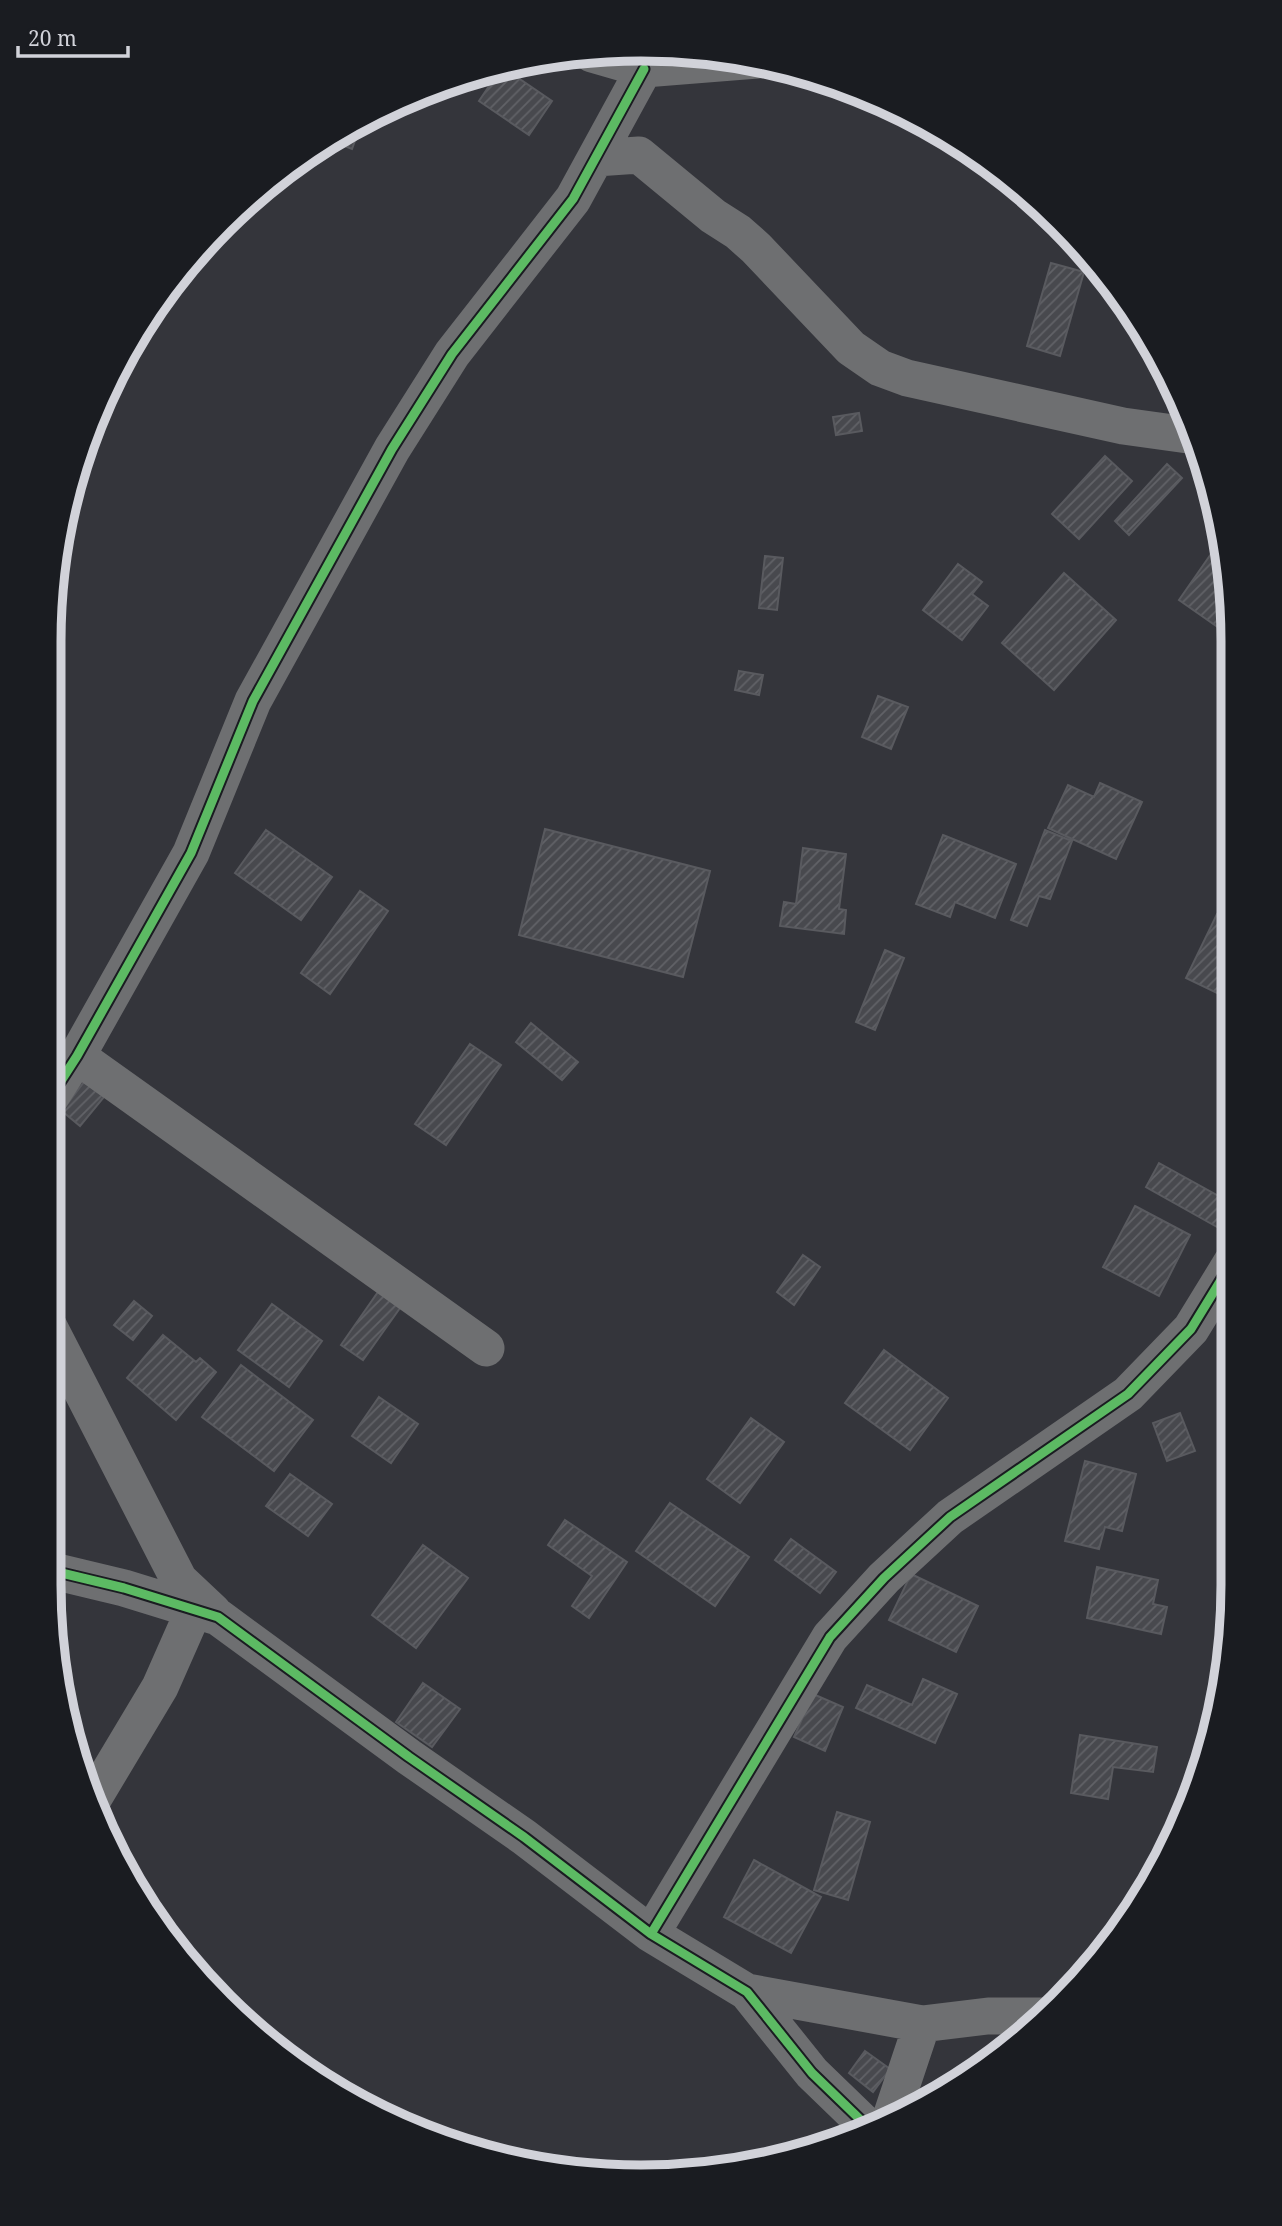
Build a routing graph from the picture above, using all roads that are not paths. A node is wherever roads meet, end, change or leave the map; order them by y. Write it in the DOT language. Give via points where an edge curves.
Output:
graph roads {
  1 [pos="620,62"];
  2 [pos="702,64"];
  3 [pos="645,69"];
  4 [pos="639,155"];
  5 [pos="596,158"];
  6 [pos="573,199"];
  7 [pos="1183,434"];
  8 [pos="76,1056"];
  9 [pos="61,1080"];
  10 [pos="1221,1280"];
  11 [pos="486,1348"];
  12 [pos="61,1350"];
  13 [pos="61,1573"];
  14 [pos="206,1613"];
  15 [pos="99,1790"];
  16 [pos="651,1934"];
  17 [pos="747,1992"];
  18 [pos="1028,2016"];
  19 [pos="922,2024"];
  20 [pos="895,2106"];
  21 [pos="862,2121"];
  1 -- 3 [label="street"];
  2 -- 3 [label="street"];
  3 -- 5 [label="street"];
  4 -- 5 [label="street"];
  4 -- 6 [label="street"];
  4 -- 7 [label="street" via="756,248 851,348 880,368 906,378 1123,426"];
  5 -- 6 [label="street"];
  6 -- 8 [label="street" via="452,354 391,449 253,701 191,853"];
  8 -- 9 [label="street"];
  8 -- 11 [label="street"];
  10 -- 16 [label="street" via="1191,1329 1128,1394 950,1517 884,1578 830,1637"];
  12 -- 14 [label="street" via="179,1580"];
  13 -- 14 [label="street"];
  14 -- 15 [label="street"];
  14 -- 16 [label="street" via="524,1837"];
  16 -- 17 [label="street"];
  17 -- 19 [label="street"];
  17 -- 21 [label="street" via="812,2073"];
  18 -- 19 [label="street"];
  19 -- 20 [label="street"];
}
